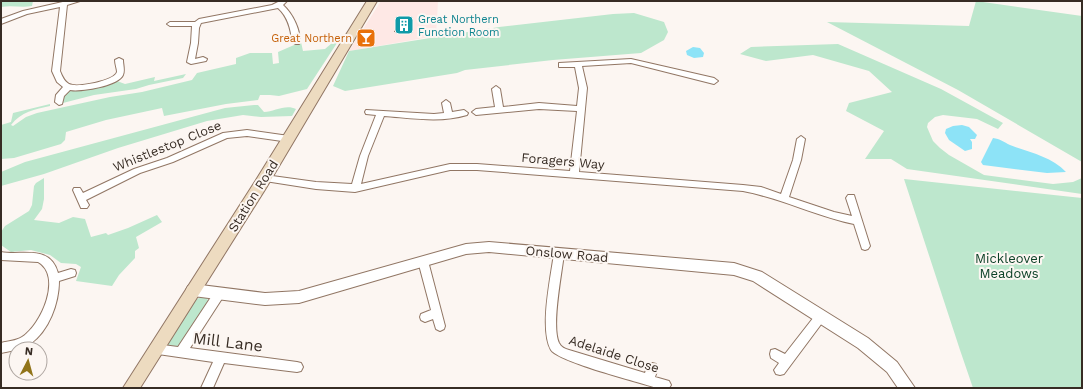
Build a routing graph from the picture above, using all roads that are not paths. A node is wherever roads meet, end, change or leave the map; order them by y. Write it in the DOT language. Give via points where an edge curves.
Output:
graph roads {
  1 [pos="77,1"];
  2 [pos="372,1"];
  3 [pos="282,3"];
  4 [pos="64,4"];
  5 [pos="1,22"];
  6 [pos="170,24"];
  7 [pos="196,24"];
  8 [pos="296,42"];
  9 [pos="203,59"];
  10 [pos="119,60"];
  11 [pos="191,62"];
  12 [pos="578,64"];
  13 [pos="562,65"];
  14 [pos="191,72"];
  15 [pos="714,81"];
  16 [pos="68,88"];
  17 [pos="496,89"];
  18 [pos="59,102"];
  19 [pos="446,103"];
  20 [pos="499,109"];
  21 [pos="581,109"];
  22 [pos="368,112"];
  23 [pos="476,112"];
  24 [pos="381,113"];
  25 [pos="464,113"];
  26 [pos="449,116"];
  27 [pos="289,139"];
  28 [pos="801,139"];
  29 [pos="574,175"];
  30 [pos="265,178"];
  31 [pos="355,188"];
  32 [pos="81,198"];
  33 [pos="784,198"];
  34 [pos="851,198"];
  35 [pos="856,221"];
  36 [pos="864,246"];
  37 [pos="560,254"];
  38 [pos="1,256"];
  39 [pos="423,261"];
  40 [pos="71,272"];
  41 [pos="55,278"];
  42 [pos="193,290"];
  43 [pos="218,294"];
  44 [pos="437,313"];
  45 [pos="820,316"];
  46 [pos="425,317"];
  47 [pos="440,326"];
  48 [pos="1,348"];
  49 [pos="156,349"];
  50 [pos="181,352"];
  51 [pos="775,354"];
  52 [pos="221,357"];
  53 [pos="297,367"];
  54 [pos="652,368"];
  55 [pos="649,380"];
  56 [pos="665,385"];
  57 [pos="131,388"];
  58 [pos="207,388"];
  59 [pos="907,388"];
  1 -- 4 [label="street"];
  2 -- 27 [label="main road, Station Road"];
  3 -- 7 [label="street" via="204,19"];
  3 -- 8 [label="street" via="289,14"];
  4 -- 5 [label="street" via="24,12"];
  4 -- 16 [label="street" via="56,71 57,78"];
  6 -- 7 [label="street"];
  7 -- 11 [label="street"];
  9 -- 11 [label="street"];
  10 -- 16 [label="street" via="121,71 114,80"];
  11 -- 14 [label="street"];
  12 -- 13 [label="street"];
  12 -- 15 [label="street" via="631,61"];
  12 -- 21 [label="street" via="583,88"];
  16 -- 18 [label="street" via="60,95"];
  17 -- 20 [label="street"];
  19 -- 26 [label="street"];
  20 -- 21 [label="street" via="539,106"];
  20 -- 23 [label="street"];
  21 -- 29 [label="street"];
  22 -- 24 [label="street"];
  24 -- 26 [label="street"];
  24 -- 31 [label="street"];
  25 -- 26 [label="street"];
  27 -- 30 [label="main road, Station Road"];
  27 -- 32 [label="street, Whistlestop Close" via="248,133 226,135 170,160 137,171"];
  28 -- 33 [label="street"];
  29 -- 31 [label="street, Foragers Way" via="462,166"];
  29 -- 33 [label="street, Foragers Way" via="743,188"];
  30 -- 31 [label="street, Foragers Way" via="336,188"];
  30 -- 42 [label="main road, Station Road"];
  33 -- 35 [label="street, Foragers Way"];
  34 -- 35 [label="street"];
  35 -- 36 [label="street"];
  37 -- 39 [label="street, Onslow Road" via="489,247"];
  37 -- 45 [label="street, Onslow Road" via="741,270 757,276"];
  37 -- 55 [label="street, Adelaide Close" via="552,326 556,348 567,355"];
  38 -- 41 [label="street" via="41,258 52,268"];
  39 -- 43 [label="street, Onslow Road" via="299,297 276,299"];
  39 -- 44 [label="street"];
  40 -- 41 [label="street"];
  41 -- 48 [label="street" via="51,301 35,332 23,342"];
  42 -- 43 [label="street, Onslow Road"];
  42 -- 49 [label="main road, Station Road"];
  43 -- 50 [label="street"];
  44 -- 46 [label="street"];
  44 -- 47 [label="street"];
  45 -- 51 [label="street" via="783,366"];
  45 -- 59 [label="street, Onslow Road" via="884,359"];
  49 -- 50 [label="street, Mill Lane"];
  49 -- 57 [label="main road, Station Road"];
  50 -- 52 [label="street, Mill Lane"];
  52 -- 53 [label="street, Mill Lane"];
  52 -- 58 [label="street"];
  54 -- 55 [label="street"];
  55 -- 56 [label="street, Adelaide Close"];
}
